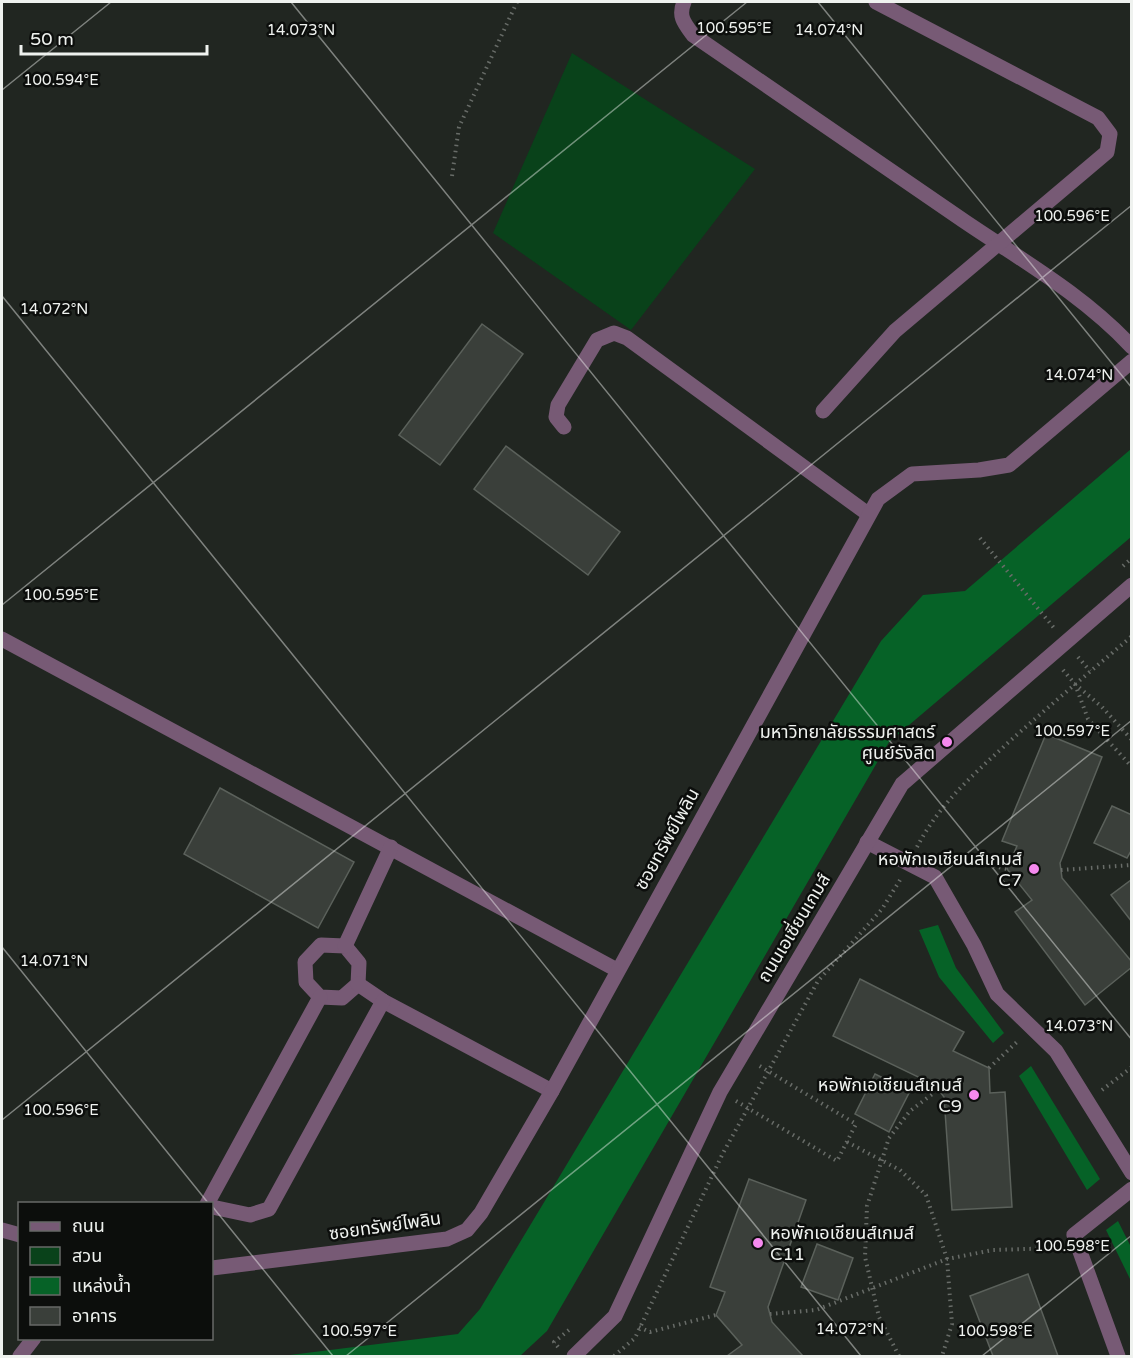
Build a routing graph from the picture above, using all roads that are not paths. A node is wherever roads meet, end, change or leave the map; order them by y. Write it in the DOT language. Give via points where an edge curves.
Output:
graph roads {
  1 [pos="684,2"];
  2 [pos="876,2"];
  3 [pos="998,244"];
  4 [pos="1131,346"];
  5 [pos="1131,361"];
  6 [pos="823,411"];
  7 [pos="564,427"];
  8 [pos="868,514"];
  9 [pos="1131,585"];
  10 [pos="2,639"];
  11 [pos="867,842"];
  12 [pos="391,847"];
  13 [pos="345,946"];
  14 [pos="617,970"];
  15 [pos="358,984"];
  16 [pos="320,997"];
  17 [pos="383,1001"];
  18 [pos="552,1091"];
  19 [pos="1131,1173"];
  20 [pos="1131,1189"];
  21 [pos="208,1202"];
  22 [pos="213,1207"];
  23 [pos="2,1230"];
  24 [pos="18,1234"];
  25 [pos="213,1268"];
  26 [pos="32,1340"];
  27 [pos="20,1356"];
  28 [pos="574,1356"];
  29 [pos="1118,1356"];
  1 -- 3 [label="street" via="680,10 682,21 693,35"];
  2 -- 3 [label="street" via="1098,118 1110,134 1107,152"];
  3 -- 4 [label="street" via="1065,287 1110,323"];
  3 -- 6 [label="street" via="895,331"];
  5 -- 8 [label="street, ซอยทรัพย์ไพลิน" via="1008,465 912,474 878,499"];
  7 -- 8 [label="street" via="556,417 558,405 597,340 614,333 627,338"];
  8 -- 14 [label="street, ซอยทรัพย์ไพลิน"];
  9 -- 11 [label="street, ถนนเอเซี่ยนเกมส์" via="902,784"];
  10 -- 12 [label="street"];
  11 -- 19 [label="street" via="935,877 997,994 1056,1051"];
  11 -- 28 [label="street, ถนนเอเซี่ยนเกมส์" via="720,1092 615,1316"];
  12 -- 13 [label="street"];
  12 -- 14 [label="street"];
  13 -- 15 [label="street" via="359,963"];
  13 -- 16 [label="street" via="321,945 305,962 306,982"];
  14 -- 18 [label="street, ซอยทรัพย์ไพลิน"];
  15 -- 16 [label="street" via="342,998"];
  15 -- 17 [label="street"];
  16 -- 21 [label="street"];
  17 -- 18 [label="street"];
  17 -- 22 [label="street" via="269,1209 250,1215"];
  18 -- 25 [label="street, ซอยทรัพย์ไพลิน" via="481,1213 467,1230 447,1239"];
  20 -- 29 [label="street" via="1074,1235"];
  23 -- 24 [label="street"];
  26 -- 27 [label="street"];
}
